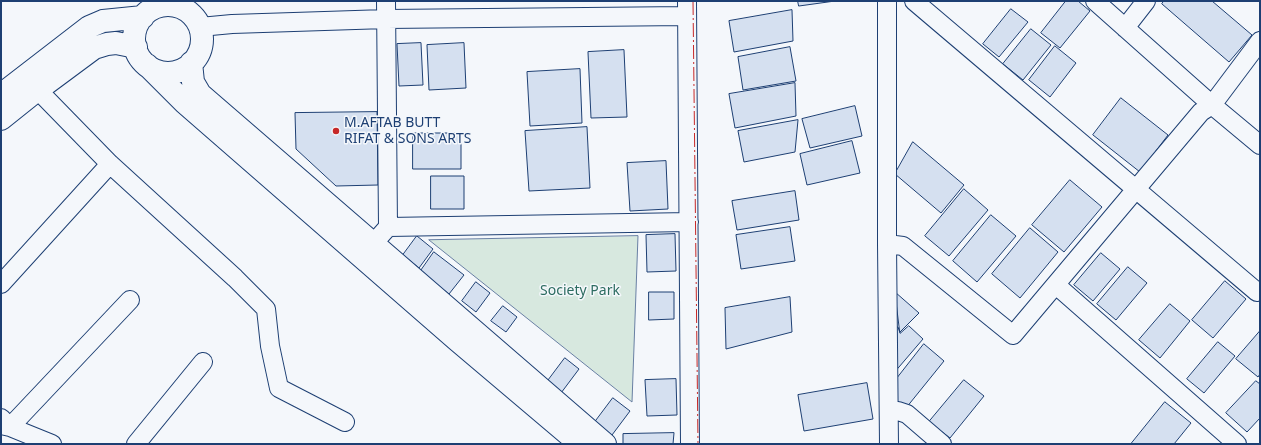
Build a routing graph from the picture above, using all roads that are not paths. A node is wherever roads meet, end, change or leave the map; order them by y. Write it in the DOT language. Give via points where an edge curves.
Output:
graph roads {
  1 [pos="386,1"];
  2 [pos="887,1"];
  3 [pos="914,1"];
  4 [pos="1095,1"];
  5 [pos="1146,1"];
  6 [pos="172,3"];
  7 [pos="686,9"];
  8 [pos="199,15"];
  9 [pos="143,17"];
  10 [pos="386,19"];
  11 [pos="1125,28"];
  12 [pos="1260,41"];
  13 [pos="141,56"];
  14 [pos="191,63"];
  15 [pos="30,83"];
  16 [pos="1,94"];
  17 [pos="1212,105"];
  18 [pos="1,119"];
  19 [pos="1260,145"];
  20 [pos="110,164"];
  21 [pos="1135,190"];
  22 [pos="689,222"];
  23 [pos="388,227"];
  24 [pos="347,233"];
  25 [pos="886,244"];
  26 [pos="374,245"];
  27 [pos="1,284"];
  28 [pos="1056,285"];
  29 [pos="1257,292"];
  30 [pos="130,300"];
  31 [pos="203,362"];
  32 [pos="889,412"];
  33 [pos="345,422"];
  34 [pos="4,423"];
  35 [pos="52,444"];
  36 [pos="136,444"];
  37 [pos="580,444"];
  38 [pos="605,444"];
  39 [pos="690,444"];
  40 [pos="889,444"];
  41 [pos="942,444"];
  42 [pos="1237,444"];
  1 -- 10 [label="street"];
  2 -- 25 [label="street"];
  3 -- 21 [label="street"];
  4 -- 11 [label="street"];
  5 -- 11 [label="street"];
  6 -- 8 [label="street"];
  6 -- 9 [label="street" via="150,10"];
  7 -- 10 [label="street"];
  7 -- 22 [label="street"];
  8 -- 10 [label="street" via="232,24"];
  8 -- 14 [label="street" via="202,42"];
  9 -- 13 [label="street" via="134,36"];
  9 -- 15 [label="street" via="103,21 89,26"];
  10 -- 23 [label="street"];
  11 -- 17 [label="street"];
  12 -- 17 [label="street"];
  13 -- 14 [label="street" via="157,71 181,70"];
  13 -- 15 [label="street" via="116,43 106,44"];
  13 -- 24 [label="street" via="185,103"];
  14 -- 24 [label="street" via="193,82 200,94"];
  15 -- 16 [label="street"];
  15 -- 18 [label="street"];
  15 -- 20 [label="street"];
  17 -- 19 [label="street"];
  17 -- 21 [label="street" via="1201,112"];
  20 -- 27 [label="street"];
  20 -- 33 [label="street" via="266,309 270,346 279,388"];
  21 -- 28 [label="street"];
  21 -- 29 [label="street"];
  22 -- 23 [label="street"];
  22 -- 39 [label="street"];
  23 -- 26 [label="street"];
  24 -- 26 [label="street"];
  24 -- 37 [label="street" via="457,340"];
  25 -- 28 [label="street" via="903,246 1014,335"];
  25 -- 32 [label="street"];
  26 -- 38 [label="street"];
  28 -- 42 [label="street"];
  30 -- 34 [label="street"];
  31 -- 36 [label="street"];
  32 -- 40 [label="street"];
  32 -- 41 [label="street" via="907,414"];
  34 -- 35 [label="street"];
}
